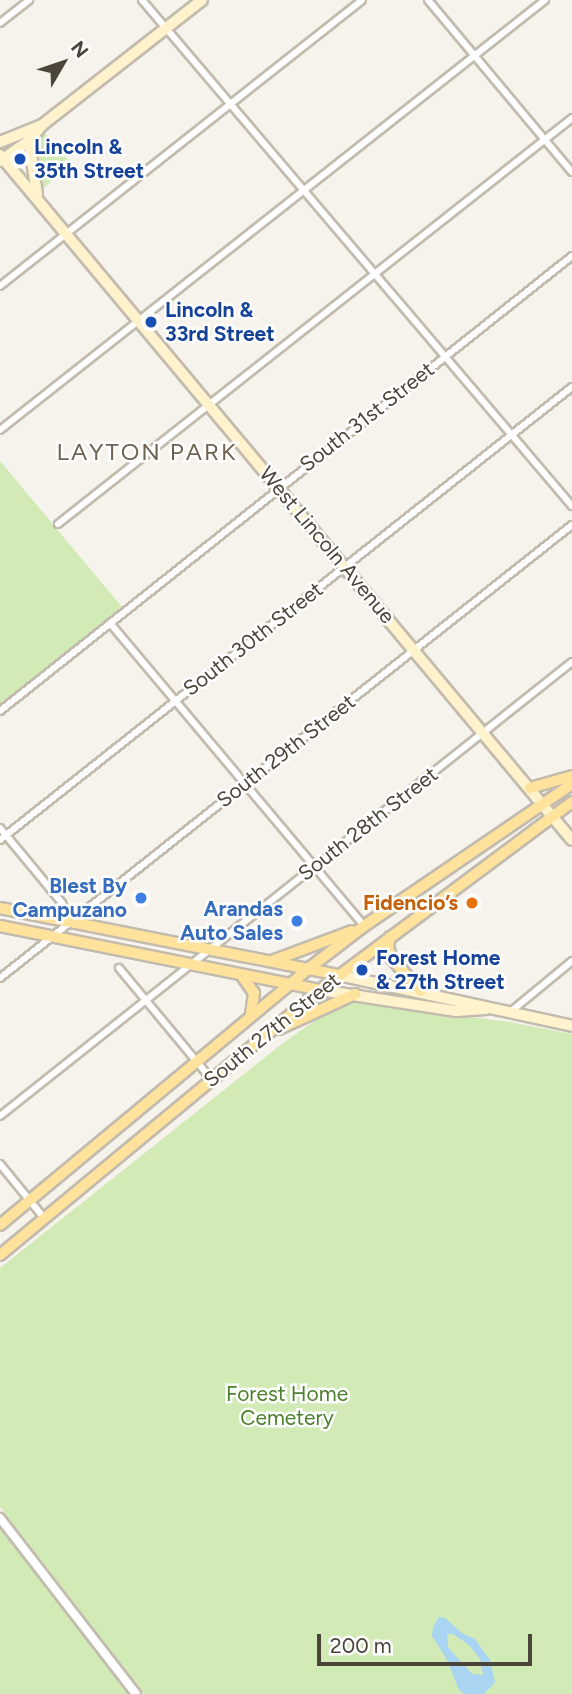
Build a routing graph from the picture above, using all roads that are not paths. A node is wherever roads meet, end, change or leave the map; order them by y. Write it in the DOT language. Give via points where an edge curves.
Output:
graph roads {
  1 [pos="29,0"];
  2 [pos="142,0"];
  3 [pos="202,0"];
  4 [pos="362,0"];
  5 [pos="428,0"];
  6 [pos="545,0"];
  7 [pos="0,23"];
  8 [pos="166,28"];
  9 [pos="474,56"];
  10 [pos="231,104"];
  11 [pos="572,118"];
  12 [pos="42,125"];
  13 [pos="545,140"];
  14 [pos="29,141"];
  15 [pos="0,142"];
  16 [pos="1,158"];
  17 [pos="572,172"];
  18 [pos="304,190"];
  19 [pos="39,202"];
  20 [pos="65,234"];
  21 [pos="572,256"];
  22 [pos="373,272"];
  23 [pos="0,286"];
  24 [pos="137,322"];
  25 [pos="445,356"];
  26 [pos="572,387"];
  27 [pos="207,405"];
  28 [pos="0,430"];
  29 [pos="512,435"];
  30 [pos="278,488"];
  31 [pos="572,506"];
  32 [pos="58,524"];
  33 [pos="572,525"];
  34 [pos="345,566"];
  35 [pos="110,624"];
  36 [pos="415,650"];
  37 [pos="572,662"];
  38 [pos="175,701"];
  39 [pos="0,711"];
  40 [pos="484,732"];
  41 [pos="572,776"];
  42 [pos="572,783"];
  43 [pos="245,784"];
  44 [pos="530,788"];
  45 [pos="572,802"];
  46 [pos="543,803"];
  47 [pos="553,816"];
  48 [pos="0,828"];
  49 [pos="3,837"];
  50 [pos="572,840"];
  51 [pos="314,866"];
  52 [pos="0,908"];
  53 [pos="70,922"];
  54 [pos="0,926"];
  55 [pos="365,926"];
  56 [pos="52,936"];
  57 [pos="390,937"];
  58 [pos="209,950"];
  59 [pos="572,961"];
  60 [pos="272,962"];
  61 [pos="189,965"];
  62 [pos="119,968"];
  63 [pos="308,969"];
  64 [pos="339,975"];
  65 [pos="242,976"];
  66 [pos="0,978"];
  67 [pos="289,985"];
  68 [pos="320,990"];
  69 [pos="421,991"];
  70 [pos="355,994"];
  71 [pos="146,1000"];
  72 [pos="486,1009"];
  73 [pos="509,1013"];
  74 [pos="251,1015"];
  75 [pos="572,1026"];
  76 [pos="261,1038"];
  77 [pos="196,1060"];
  78 [pos="211,1079"];
  79 [pos="0,1116"];
  80 [pos="0,1164"];
  81 [pos="31,1201"];
  82 [pos="46,1220"];
  83 [pos="0,1226"];
  84 [pos="0,1255"];
  85 [pos="0,1518"];
  86 [pos="136,1694"];
  1 -- 7 [label="street"];
  2 -- 8 [label="street"];
  3 -- 8 [label="main road"];
  4 -- 10 [label="street"];
  5 -- 9 [label="street"];
  6 -- 9 [label="street"];
  8 -- 10 [label="street"];
  8 -- 12 [label="main road"];
  9 -- 13 [label="street"];
  9 -- 18 [label="street"];
  10 -- 18 [label="street"];
  10 -- 20 [label="street"];
  11 -- 13 [label="street"];
  12 -- 14 [label="main road"];
  12 -- 15 [label="main road"];
  13 -- 17 [label="street"];
  13 -- 22 [label="street"];
  14 -- 16 [label="main road"];
  14 -- 19 [label="main road"];
  16 -- 19 [label="main road, West Lincoln Avenue"];
  18 -- 22 [label="street"];
  18 -- 24 [label="street"];
  19 -- 20 [label="main road, West Lincoln Avenue"];
  20 -- 23 [label="street"];
  20 -- 24 [label="main road, West Lincoln Avenue"];
  21 -- 25 [label="street, South 31st Street"];
  22 -- 25 [label="street"];
  22 -- 27 [label="street"];
  24 -- 27 [label="main road, West Lincoln Avenue"];
  24 -- 28 [label="street"];
  25 -- 29 [label="street"];
  25 -- 30 [label="street, South 31st Street"];
  26 -- 29 [label="street, South 30th Street"];
  27 -- 30 [label="main road, West Lincoln Avenue"];
  27 -- 32 [label="street"];
  29 -- 31 [label="street"];
  29 -- 34 [label="street, South 30th Street"];
  30 -- 34 [label="main road, West Lincoln Avenue"];
  30 -- 35 [label="street, South 31st Street"];
  33 -- 36 [label="street, South 29th Street"];
  34 -- 36 [label="main road, West Lincoln Avenue"];
  34 -- 38 [label="street, South 30th Street"];
  35 -- 38 [label="street"];
  35 -- 39 [label="street, South 31st Street"];
  36 -- 40 [label="main road, West Lincoln Avenue"];
  36 -- 43 [label="street, South 29th Street"];
  37 -- 40 [label="street, South 28th Street"];
  38 -- 43 [label="street"];
  38 -- 49 [label="street, South 30th Street"];
  40 -- 44 [label="main road, West Lincoln Avenue"];
  40 -- 51 [label="street, South 28th Street"];
  41 -- 44 [label="main road"];
  42 -- 46 [label="main road, South 27th Street"];
  43 -- 51 [label="street"];
  43 -- 53 [label="street, South 29th Street"];
  44 -- 46 [label="main road, West Lincoln Avenue"];
  45 -- 47 [label="main road, South 27th Street"];
  46 -- 47 [label="main road, West Lincoln Avenue"];
  46 -- 55 [label="main road, South 27th Street"];
  47 -- 50 [label="main road, West Lincoln Avenue"];
  47 -- 57 [label="main road, South 27th Street"];
  48 -- 49 [label="street"];
  49 -- 53 [label="street" via="62,903"];
  51 -- 55 [label="street"];
  51 -- 58 [label="street, South 28th Street"];
  52 -- 53 [label="main road"];
  53 -- 56 [label="street, South 29th Street"];
  53 -- 58 [label="main road"];
  54 -- 56 [label="main road"];
  55 -- 60 [label="main road"];
  55 -- 63 [label="main road, South 27th Street"];
  56 -- 61 [label="main road"];
  56 -- 66 [label="street, South 29th Street"];
  57 -- 64 [label="main road, South 27th Street"];
  57 -- 69 [label="main road" via="392,958"];
  58 -- 60 [label="main road"];
  58 -- 61 [label="street, South 28th Street"];
  59 -- 73 [label="street"];
  60 -- 63 [label="main road"];
  61 -- 65 [label="main road"];
  61 -- 71 [label="street, South 28th Street"];
  62 -- 71 [label="street"];
  63 -- 64 [label="main road"];
  63 -- 67 [label="main road, South 27th Street"];
  64 -- 68 [label="main road, South 27th Street"];
  64 -- 69 [label="main road"];
  65 -- 67 [label="main road"];
  65 -- 74 [label="main road" via="254,993"];
  67 -- 68 [label="main road"];
  67 -- 74 [label="main road, South 27th Street"];
  68 -- 70 [label="main road"];
  68 -- 76 [label="main road, South 27th Street"];
  69 -- 72 [label="main road"];
  70 -- 72 [label="main road" via="456,1011"];
  70 -- 76 [label="main road"];
  71 -- 77 [label="street"];
  71 -- 79 [label="street, South 28th Street"];
  72 -- 73 [label="main road"];
  73 -- 75 [label="main road"];
  74 -- 77 [label="main road, South 27th Street"];
  76 -- 78 [label="main road, South 27th Street"];
  77 -- 78 [label="street"];
  77 -- 81 [label="main road, South 27th Street"];
  78 -- 82 [label="main road, South 27th Street"];
  80 -- 81 [label="street"];
  81 -- 82 [label="street"];
  81 -- 83 [label="main road, South 27th Street"];
  82 -- 84 [label="main road, South 27th Street"];
  85 -- 86 [label="street"];
}
